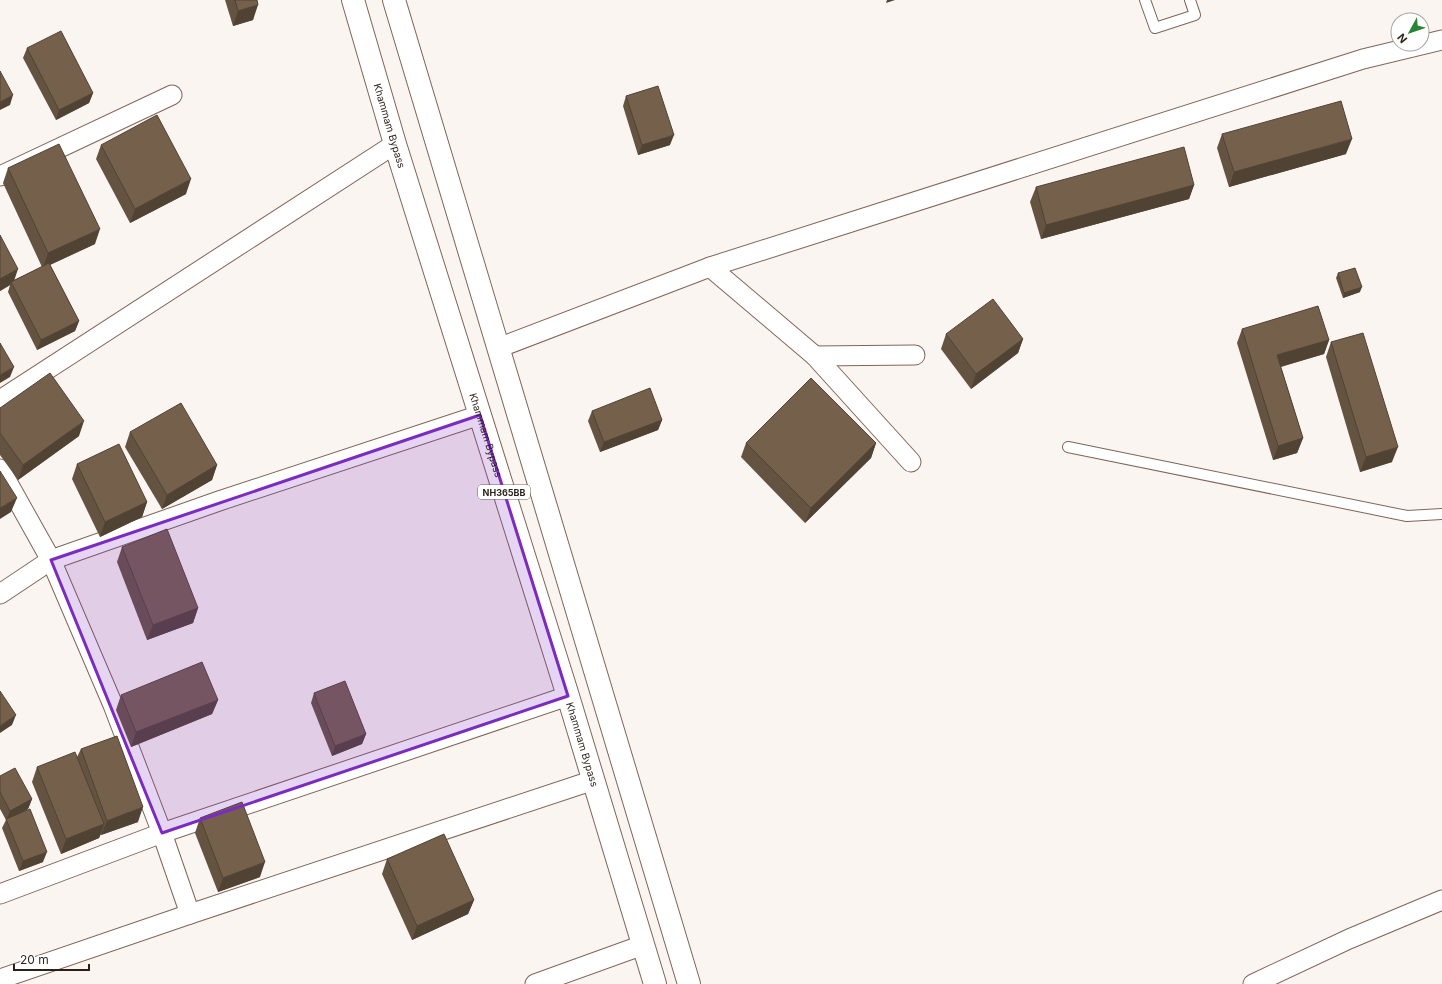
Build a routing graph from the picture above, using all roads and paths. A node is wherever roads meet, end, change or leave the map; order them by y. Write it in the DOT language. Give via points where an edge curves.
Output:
graph roads {
  1 [pos="353,0"];
  2 [pos="394,0"];
  3 [pos="1145,0"];
  4 [pos="1190,0"];
  5 [pos="1442,40"];
  6 [pos="172,95"];
  7 [pos="394,144"];
  8 [pos="0,176"];
  9 [pos="710,267"];
  10 [pos="498,348"];
  11 [pos="815,356"];
  12 [pos="916,356"];
  13 [pos="0,400"];
  14 [pos="480,415"];
  15 [pos="1068,448"];
  16 [pos="911,462"];
  17 [pos="0,469"];
  18 [pos="1442,514"];
  19 [pos="52,560"];
  20 [pos="0,594"];
  21 [pos="568,696"];
  22 [pos="594,780"];
  23 [pos="162,833"];
  24 [pos="0,894"];
  25 [pos="1442,900"];
  26 [pos="190,914"];
  27 [pos="643,945"];
  28 [pos="0,979"];
  29 [pos="535,984"];
  30 [pos="654,984"];
  31 [pos="689,984"];
  32 [pos="1253,984"];
  1 -- 7 [label="highway, Khammam Bypass / NH365BB"];
  2 -- 10 [label="highway, NH365BB"];
  3 -- 4 [label="lane" via="1155,28 1196,15"];
  5 -- 9 [label="street" via="1363,59"];
  6 -- 8 [label="street"];
  7 -- 13 [label="street"];
  7 -- 14 [label="highway, Khammam Bypass / NH365BB"];
  9 -- 10 [label="street"];
  9 -- 11 [label="street"];
  10 -- 31 [label="highway, NH365BB"];
  11 -- 12 [label="street"];
  11 -- 16 [label="street"];
  14 -- 19 [label="street" via="219,501"];
  14 -- 21 [label="highway, Khammam Bypass / NH365BB"];
  15 -- 18 [label="lane" via="1407,516"];
  17 -- 19 [label="street"];
  19 -- 20 [label="street"];
  19 -- 23 [label="street" via="113,705"];
  21 -- 22 [label="highway, Khammam Bypass / NH365BB"];
  21 -- 23 [label="street"];
  22 -- 26 [label="street"];
  22 -- 27 [label="highway, Khammam Bypass / NH365BB"];
  23 -- 24 [label="street"];
  23 -- 26 [label="street"];
  25 -- 32 [label="street" via="1349,939"];
  26 -- 28 [label="street"];
  27 -- 29 [label="street"];
  27 -- 30 [label="highway, Khammam Bypass / NH365BB"];
}
